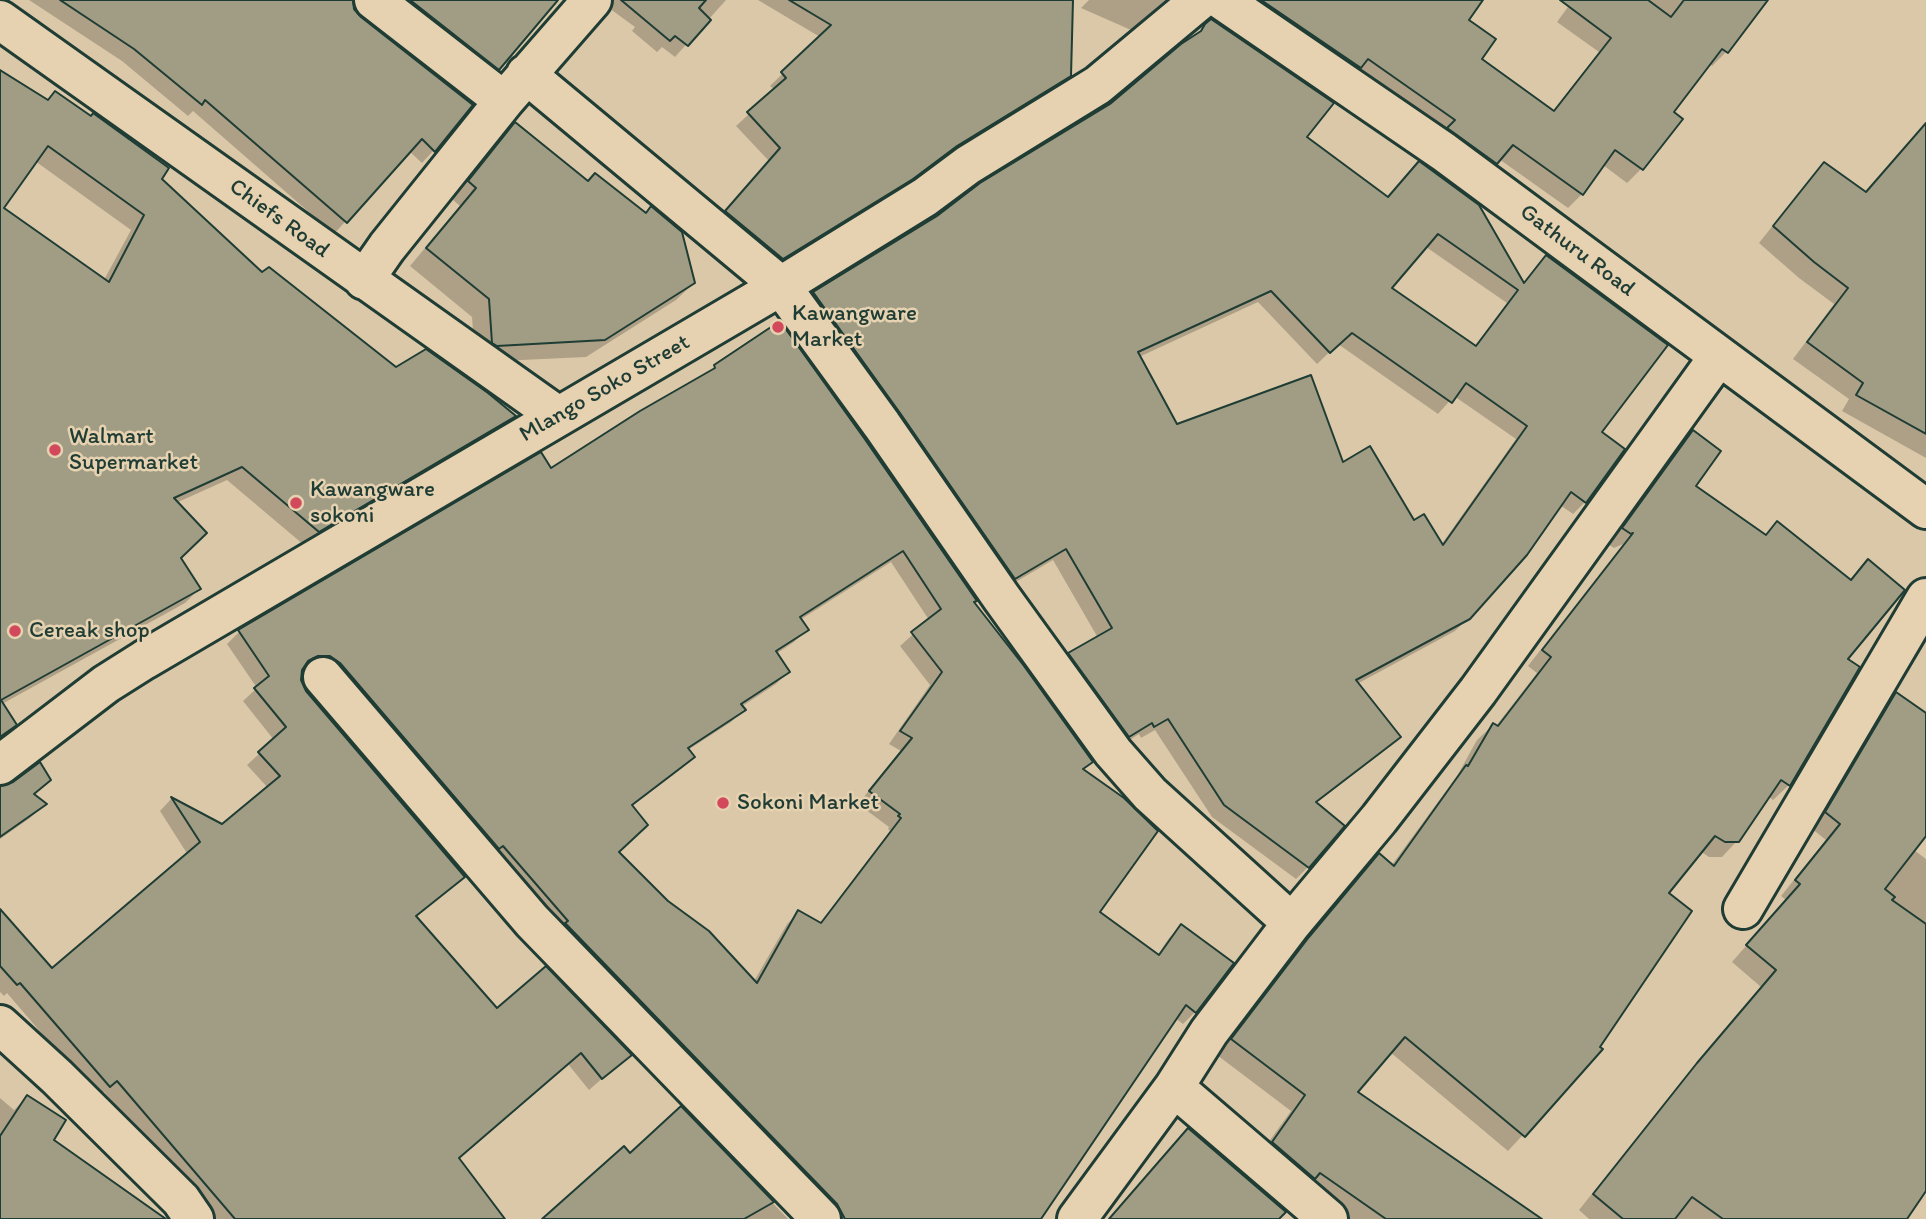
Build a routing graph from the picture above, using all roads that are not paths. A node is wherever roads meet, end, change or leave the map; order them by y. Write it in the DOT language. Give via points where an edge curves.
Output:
graph roads {
  1 [pos="374,0"];
  2 [pos="592,0"];
  3 [pos="1200,0"];
  4 [pos="1222,0"];
  5 [pos="0,20"];
  6 [pos="515,87"];
  7 [pos="364,280"];
  8 [pos="781,286"];
  9 [pos="1719,356"];
  10 [pos="558,416"];
  11 [pos="1926,509"];
  12 [pos="1926,598"];
  13 [pos="323,677"];
  14 [pos="0,765"];
  15 [pos="1743,909"];
  16 [pos="1292,923"];
  17 [pos="0,1025"];
  18 [pos="1174,1087"];
  19 [pos="194,1219"];
  20 [pos="821,1219"];
  21 [pos="1077,1219"];
  22 [pos="1328,1219"];
  1 -- 6 [label="street"];
  2 -- 6 [label="street"];
  3 -- 8 [label="street, Mlango Soko Street" via="1098,85"];
  4 -- 9 [label="street, Gathuru Road" via="1444,152"];
  5 -- 7 [label="street, Chiefs Road"];
  6 -- 7 [label="street"];
  6 -- 8 [label="street"];
  7 -- 10 [label="street, Chiefs Road"];
  8 -- 10 [label="street, Mlango Soko Street"];
  8 -- 16 [label="street" via="1113,752 1150,794"];
  9 -- 11 [label="street, Gathuru Road"];
  9 -- 16 [label="street" via="1478,691"];
  10 -- 14 [label="street, Mlango Soko Street" via="144,660"];
  12 -- 15 [label="street"];
  13 -- 20 [label="street" via="532,921"];
  16 -- 18 [label="street" via="1209,1032"];
  17 -- 19 [label="street" via="181,1200"];
  18 -- 21 [label="street"];
  18 -- 22 [label="street"];
}
